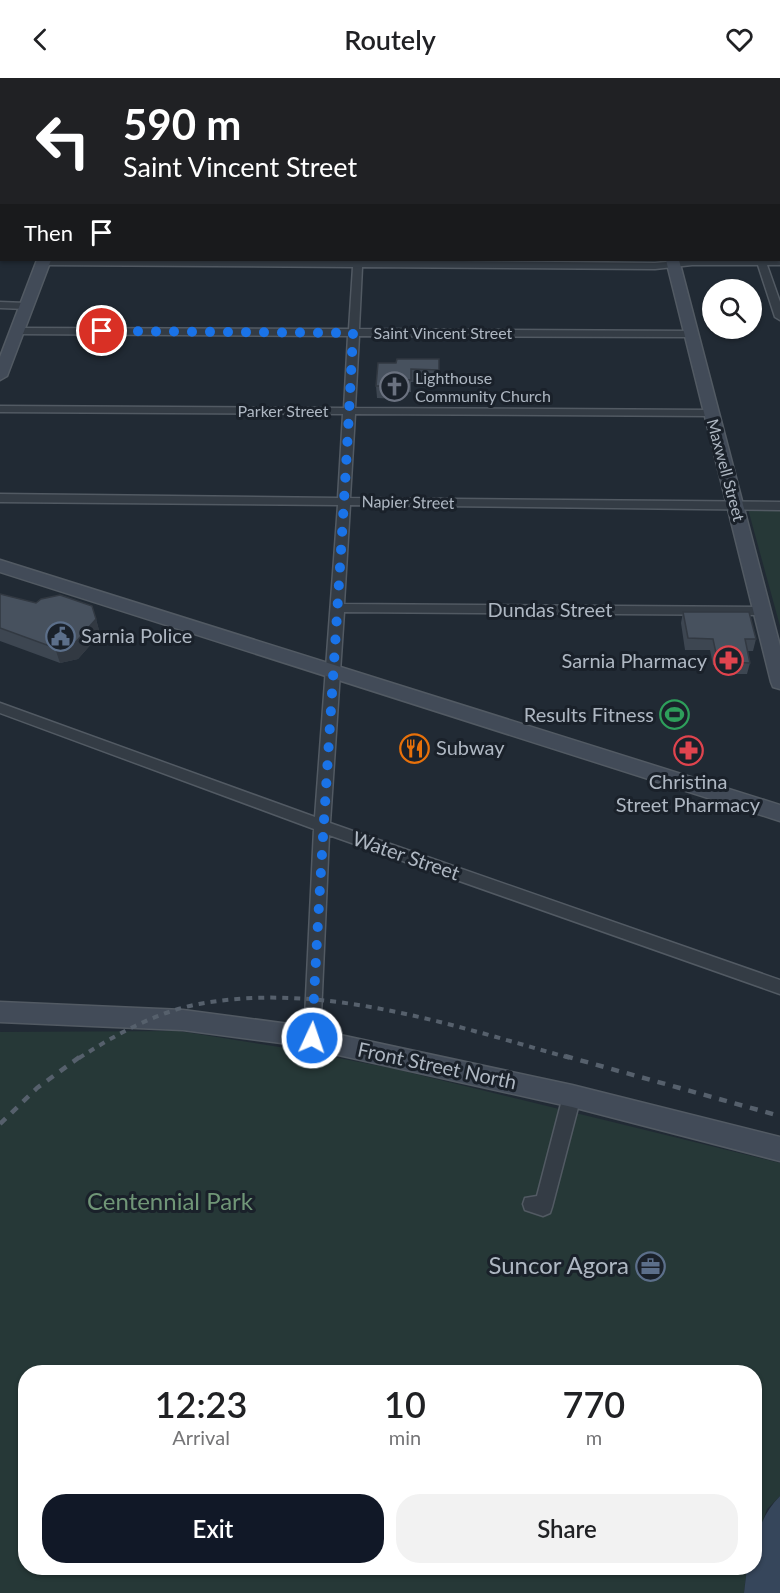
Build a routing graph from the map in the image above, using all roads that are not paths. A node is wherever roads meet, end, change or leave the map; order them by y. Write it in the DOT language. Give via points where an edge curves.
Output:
graph roads {
  1 [pos="43,261"];
  2 [pos="716,261"];
  3 [pos="761,261"];
  4 [pos="358,262"];
  5 [pos="672,262"];
  6 [pos="0,305"];
  7 [pos="26,306"];
  8 [pos="780,317"];
  9 [pos="17,331"];
  10 [pos="353,333"];
  11 [pos="690,334"];
  12 [pos="0,376"];
  13 [pos="0,409"];
  14 [pos="349,411"];
  15 [pos="711,413"];
  16 [pos="0,498"];
  17 [pos="343,501"];
  18 [pos="736,505"];
  19 [pos="780,506"];
  20 [pos="0,566"];
  21 [pos="0,573"];
  22 [pos="33,578"];
  23 [pos="337,608"];
  24 [pos="763,611"];
  25 [pos="334,671"];
  26 [pos="780,682"];
  27 [pos="0,708"];
  28 [pos="780,813"];
  29 [pos="322,825"];
  30 [pos="780,987"];
  31 [pos="6,1014"];
  32 [pos="312,1038"];
  33 [pos="572,1096"];
  34 [pos="780,1149"];
  35 [pos="532,1203"];
  1 -- 4 [label="street"];
  1 -- 7 [label="main road"];
  2 -- 5 [label="street"];
  3 -- 8 [label="street"];
  4 -- 5 [label="street" via="655,266"];
  4 -- 10 [label="street"];
  5 -- 11 [label="main road, Maxwell Street"];
  6 -- 7 [label="street"];
  7 -- 9 [label="main road"];
  9 -- 10 [label="street, Saint Vincent Street"];
  9 -- 12 [label="main road"];
  10 -- 11 [label="street, Saint Vincent Street"];
  10 -- 14 [label="street"];
  11 -- 15 [label="main road, Maxwell Street"];
  13 -- 14 [label="street, Parker Street"];
  14 -- 15 [label="street, Parker Street"];
  14 -- 17 [label="street"];
  15 -- 18 [label="main road, Maxwell Street"];
  16 -- 17 [label="street, Napier Street"];
  17 -- 18 [label="street, Napier Street"];
  17 -- 23 [label="street"];
  18 -- 19 [label="street, Napier Street"];
  18 -- 24 [label="main road, Maxwell Street"];
  20 -- 22 [label="main road"];
  21 -- 22 [label="main road"];
  22 -- 25 [label="main road"];
  23 -- 24 [label="street, Dundas Street"];
  23 -- 25 [label="street"];
  24 -- 26 [label="main road, Maxwell Street"];
  25 -- 28 [label="main road"];
  25 -- 29 [label="street"];
  27 -- 29 [label="street, Water Street"];
  29 -- 30 [label="street, Water Street"];
  29 -- 32 [label="street"];
  31 -- 32 [label="main road, Front Street North" via="194,1021"];
  32 -- 33 [label="main road, Front Street North"];
  33 -- 34 [label="main road, Front Street North"];
  33 -- 35 [label="street" via="549,1161 543,1207"];
}
